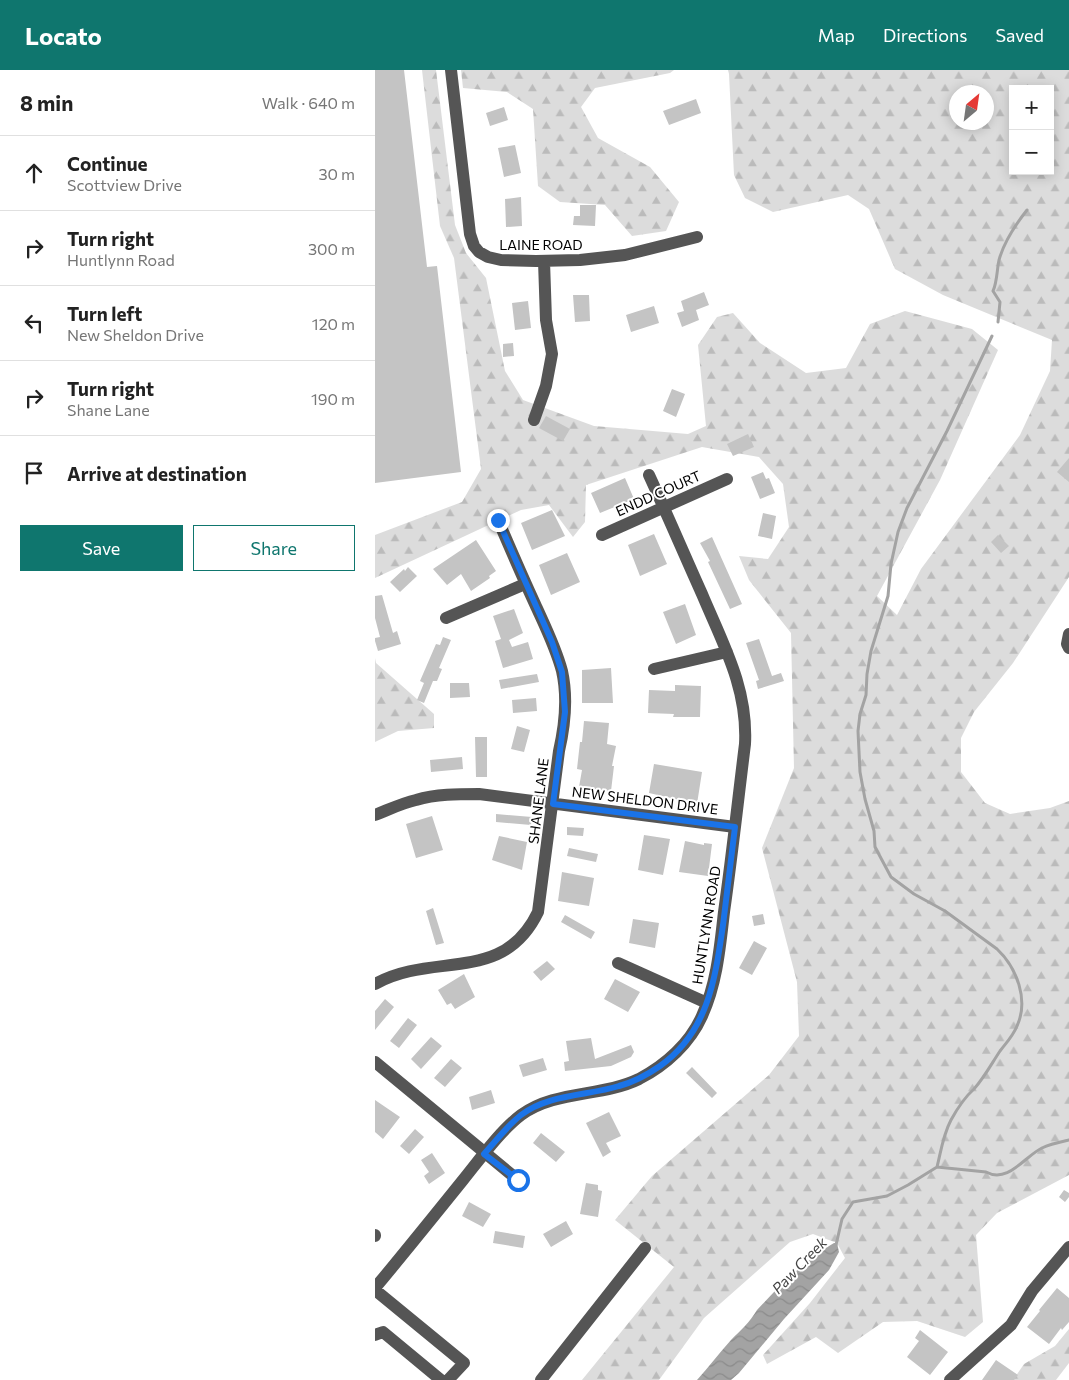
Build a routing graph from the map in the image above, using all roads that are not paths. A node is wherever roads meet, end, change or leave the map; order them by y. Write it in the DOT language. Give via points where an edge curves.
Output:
graph roads {
  1 [pos="451,70"];
  2 [pos="697,236"];
  3 [pos="544,260"];
  4 [pos="534,420"];
  5 [pos="649,475"];
  6 [pos="727,479"];
  7 [pos="664,507"];
  8 [pos="498,520"];
  9 [pos="602,535"];
  10 [pos="525,584"];
  11 [pos="446,618"];
  12 [pos="1069,634"];
  13 [pos="1069,648"];
  14 [pos="727,652"];
  15 [pos="655,669"];
  16 [pos="553,804"];
  17 [pos="375,815"];
  18 [pos="735,827"];
  19 [pos="618,963"];
  20 [pos="375,984"];
  21 [pos="707,1003"];
  22 [pos="375,1062"];
  23 [pos="484,1154"];
  24 [pos="518,1180"];
  25 [pos="1069,1246"];
  26 [pos="645,1248"];
  27 [pos="375,1289"];
  28 [pos="375,1335"];
  29 [pos="441,1380"];
  30 [pos="448,1380"];
  31 [pos="541,1380"];
  32 [pos="950,1380"];
  1 -- 3 [label="street, LAINE ROAD" via="474,246 493,259"];
  2 -- 3 [label="street, LAINE ROAD" via="625,256"];
  3 -- 4 [label="street" via="551,354 546,386"];
  5 -- 7 [label="street, HUNTLYNN ROAD"];
  6 -- 7 [label="street, ENDD COURT"];
  7 -- 9 [label="street, ENDD COURT"];
  7 -- 14 [label="street, HUNTLYNN ROAD"];
  8 -- 10 [label="street, SHANE LANE"];
  10 -- 11 [label="street"];
  10 -- 16 [label="street, SHANE LANE" via="552,642 564,684 564,727"];
  12 -- 13 [label="street"];
  14 -- 15 [label="street"];
  14 -- 18 [label="street, HUNTLYNN ROAD" via="741,692 746,727"];
  16 -- 17 [label="street, NEW SHELDON DRIVE" via="457,794 415,800"];
  16 -- 18 [label="street, NEW SHELDON DRIVE"];
  16 -- 20 [label="street, SHANE LANE" via="538,912 519,941 488,958 404,971"];
  18 -- 21 [label="street, HUNTLYNN ROAD" via="718,959"];
  19 -- 21 [label="street"];
  21 -- 23 [label="street, HUNTLYNN ROAD" via="680,1049 654,1070 621,1086 532,1108 520,1116"];
  22 -- 23 [label="street"];
  23 -- 24 [label="street"];
  23 -- 27 [label="street, HUNTLYNN ROAD"];
  25 -- 32 [label="street" via="1032,1291 1011,1325"];
  26 -- 31 [label="street"];
  27 -- 30 [label="street" via="463,1363"];
  28 -- 29 [label="street" via="383,1332"];
}
